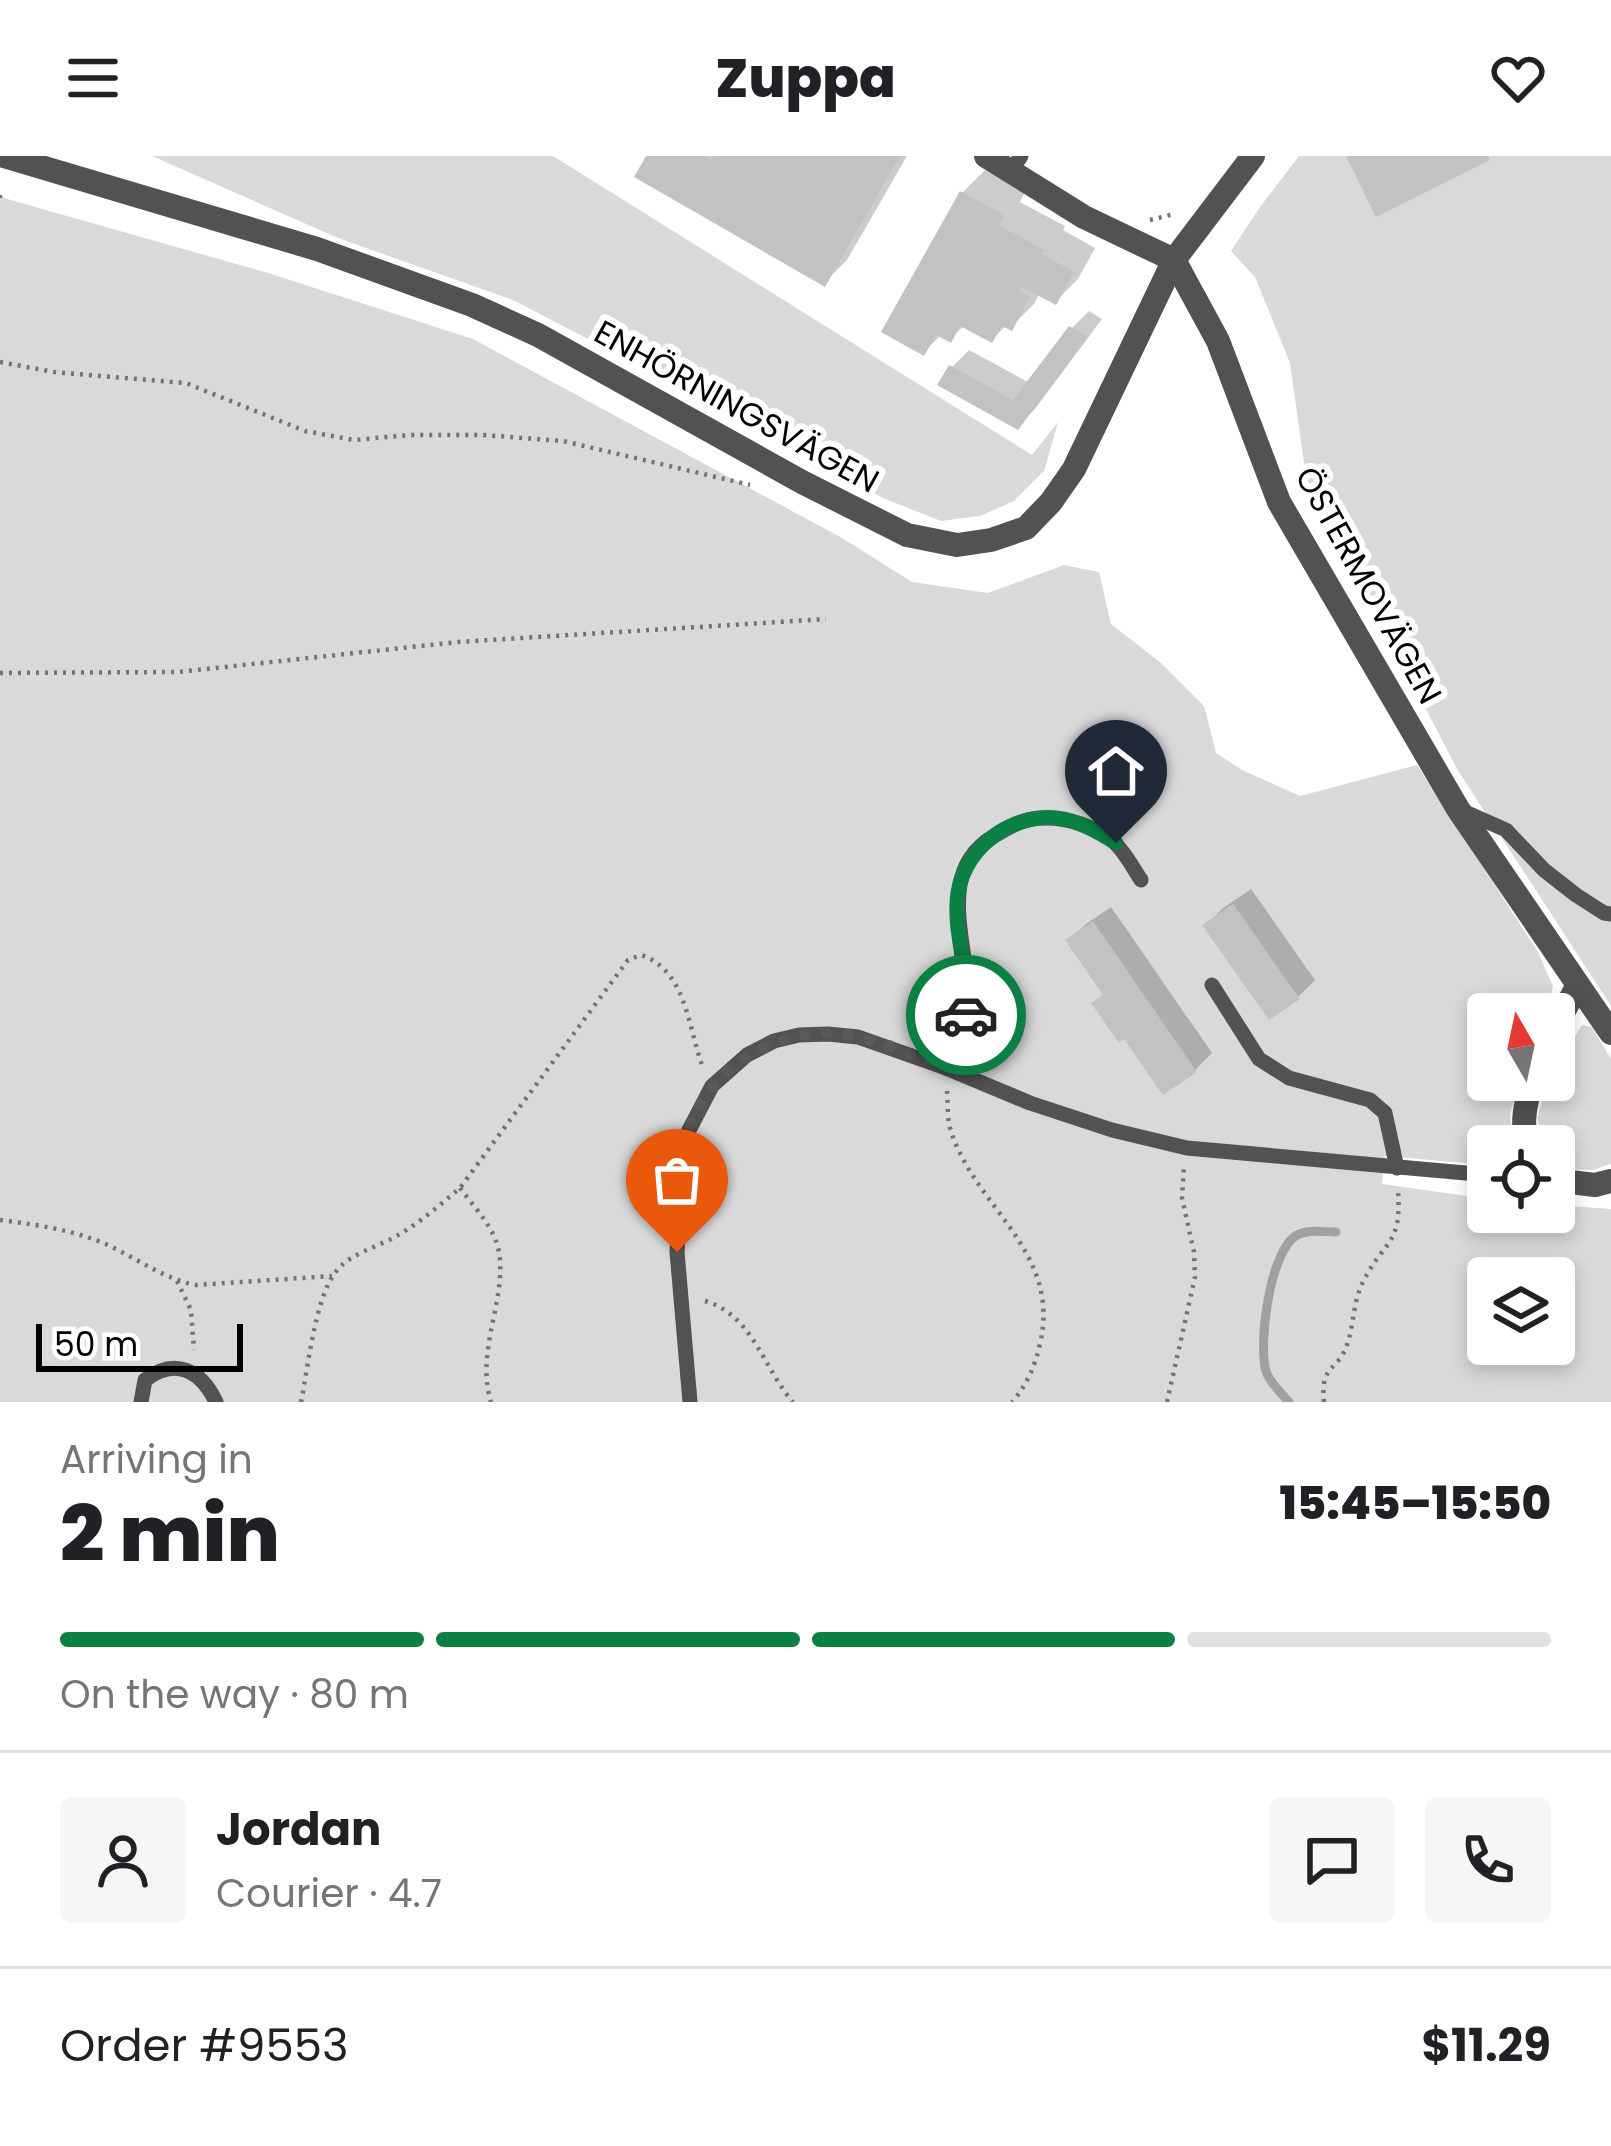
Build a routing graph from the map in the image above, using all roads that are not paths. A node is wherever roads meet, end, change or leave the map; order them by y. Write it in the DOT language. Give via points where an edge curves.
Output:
graph roads {
  1 [pos="4,156"];
  2 [pos="986,156"];
  3 [pos="1253,156"];
  4 [pos="1016,164"];
  5 [pos="1174,260"];
  6 [pos="1458,809"];
  7 [pos="1141,880"];
  8 [pos="1611,914"];
  9 [pos="1212,985"];
  10 [pos="1579,985"];
  11 [pos="1574,993"];
  12 [pos="1611,1033"];
  13 [pos="946,1067"];
  14 [pos="1397,1168"];
  15 [pos="1467,1173"];
  16 [pos="1611,1181"];
  17 [pos="1575,1183"];
  18 [pos="141,1402"];
  19 [pos="216,1402"];
  20 [pos="690,1402"];
  1 -- 5 [label="street, ENHÖRNINGSVÄGEN" via="317,249 472,305 907,535 957,545 1026,528 1051,502 1074,470"];
  2 -- 4 [label="street"];
  3 -- 5 [label="street, ENHÖRNINGSVÄGEN"];
  4 -- 5 [label="street" via="1084,217"];
  5 -- 6 [label="street, ÖSTERMOVÄGEN" via="1218,341 1279,502"];
  6 -- 8 [label="lane" via="1506,830 1544,870"];
  6 -- 10 [label="street, ÖSTERMOVÄGEN"];
  7 -- 13 [label="lane" via="1116,843 1066,820 1040,817 987,840 958,889 967,1008"];
  9 -- 14 [label="lane" via="1258,1059 1289,1078 1370,1100 1385,1113"];
  10 -- 11 [label="street"];
  10 -- 12 [label="street, ÖSTERMOVÄGEN"];
  13 -- 14 [label="lane" via="1030,1103 1187,1148"];
  13 -- 20 [label="lane" via="858,1037 799,1035 747,1055 712,1086 683,1160 677,1252"];
  14 -- 15 [label="lane"];
  16 -- 17 [label="street"];
  18 -- 19 [label="lane" via="145,1380 174,1367 194,1373"];
}
